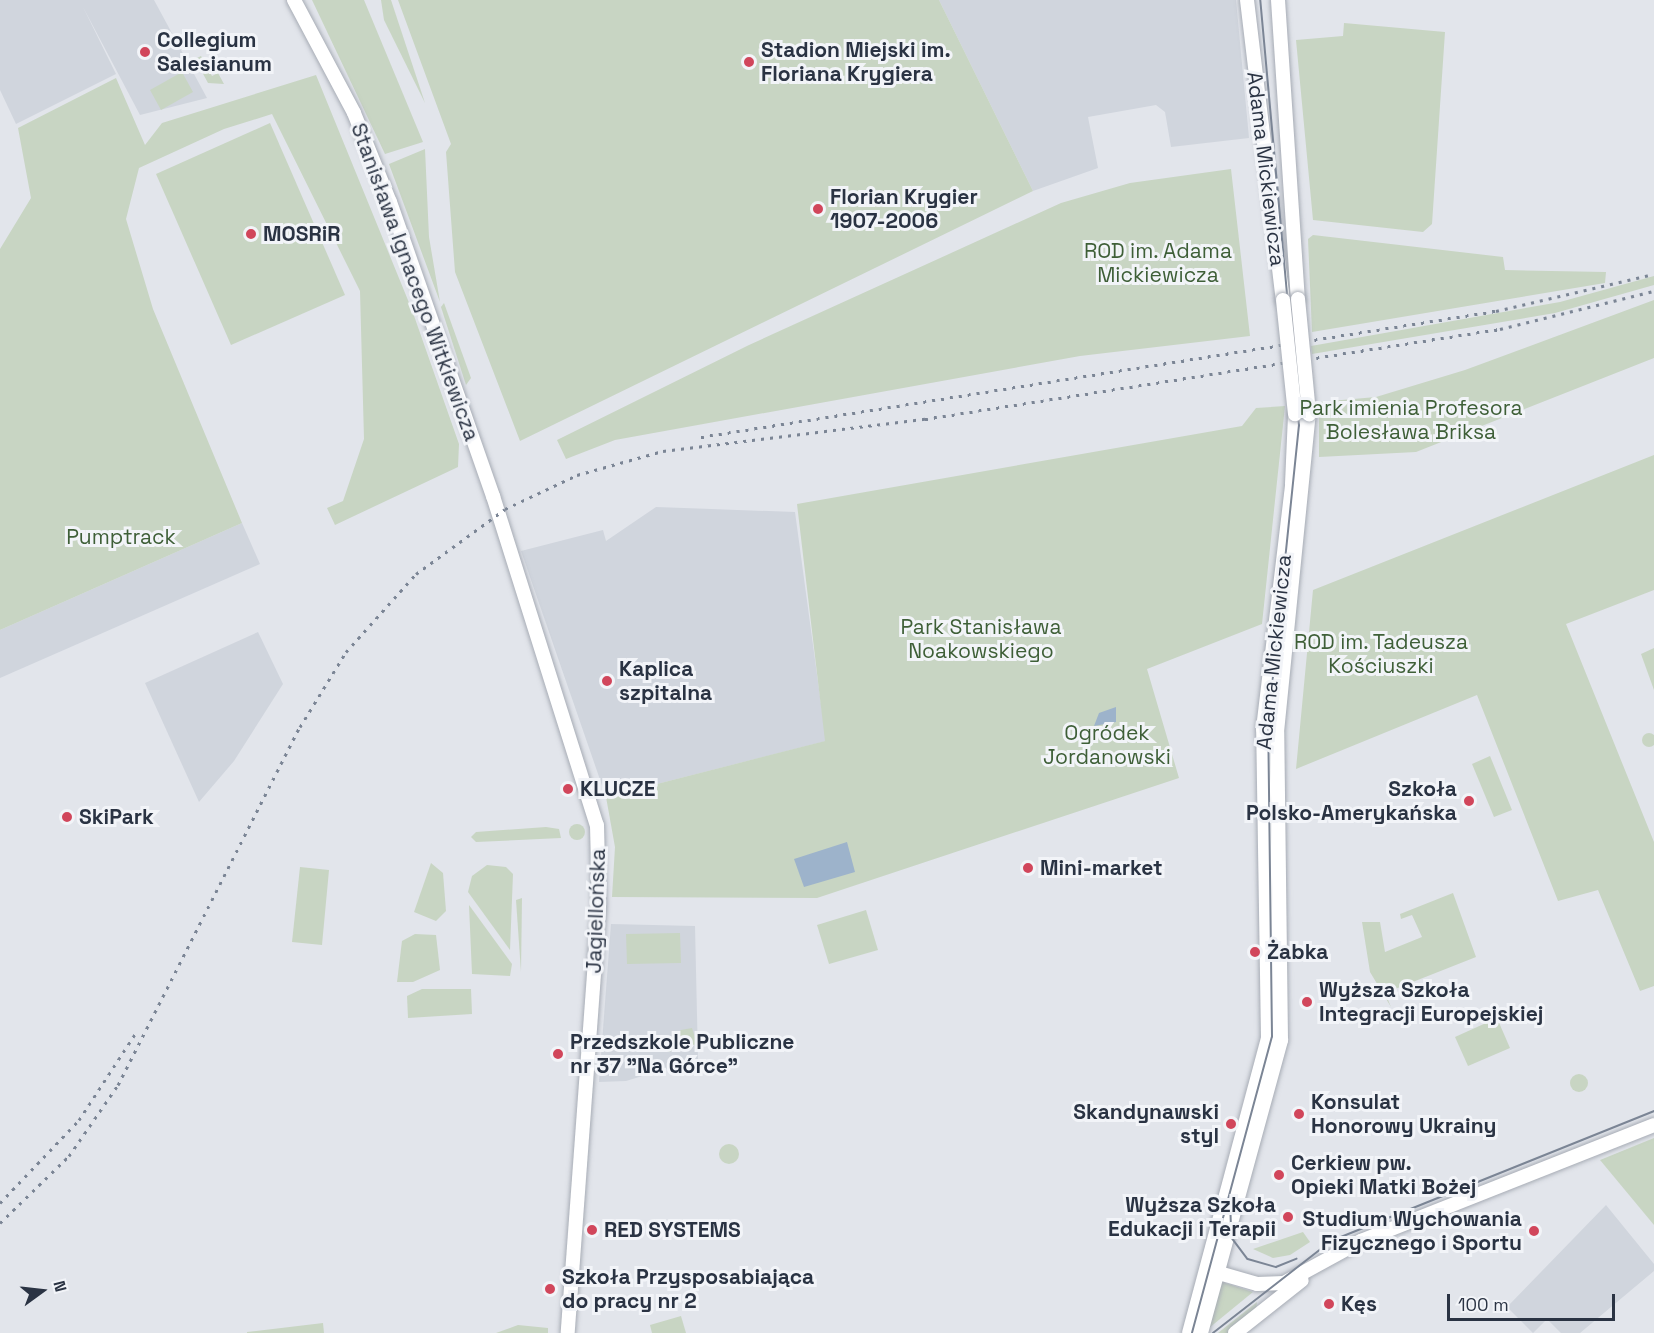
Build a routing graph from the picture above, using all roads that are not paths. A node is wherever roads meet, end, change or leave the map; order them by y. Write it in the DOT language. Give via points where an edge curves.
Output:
graph roads {
  1 [pos="294,0"];
  2 [pos="1247,0"];
  3 [pos="1278,0"];
  4 [pos="1302,414"];
  5 [pos="484,470"];
  6 [pos="1654,1125"];
  7 [pos="1327,1260"];
  8 [pos="1213,1271"];
  9 [pos="568,1333"];
  10 [pos="1189,1333"];
  11 [pos="1201,1333"];
  12 [pos="1236,1333"];
  1 -- 5 [label="street, Stanisława Ignacego Witkiewicza" via="373,159"];
  2 -- 4 [label="street, Adama Mickiewicza, bridge" via="1283,300"];
  3 -- 4 [label="street, Adama Mickiewicza, bridge"];
  4 -- 8 [label="street, Adama Mickiewicza" via="1263,729 1268,1038"];
  5 -- 9 [label="street, Jagiellońska" via="600,842"];
  6 -- 7 [label="street" via="1361,1241"];
  7 -- 8 [label="street" via="1274,1285"];
  7 -- 12 [label="street"];
  8 -- 10 [label="street, Adama Mickiewicza"];
  8 -- 11 [label="street, Adama Mickiewicza"];
}
